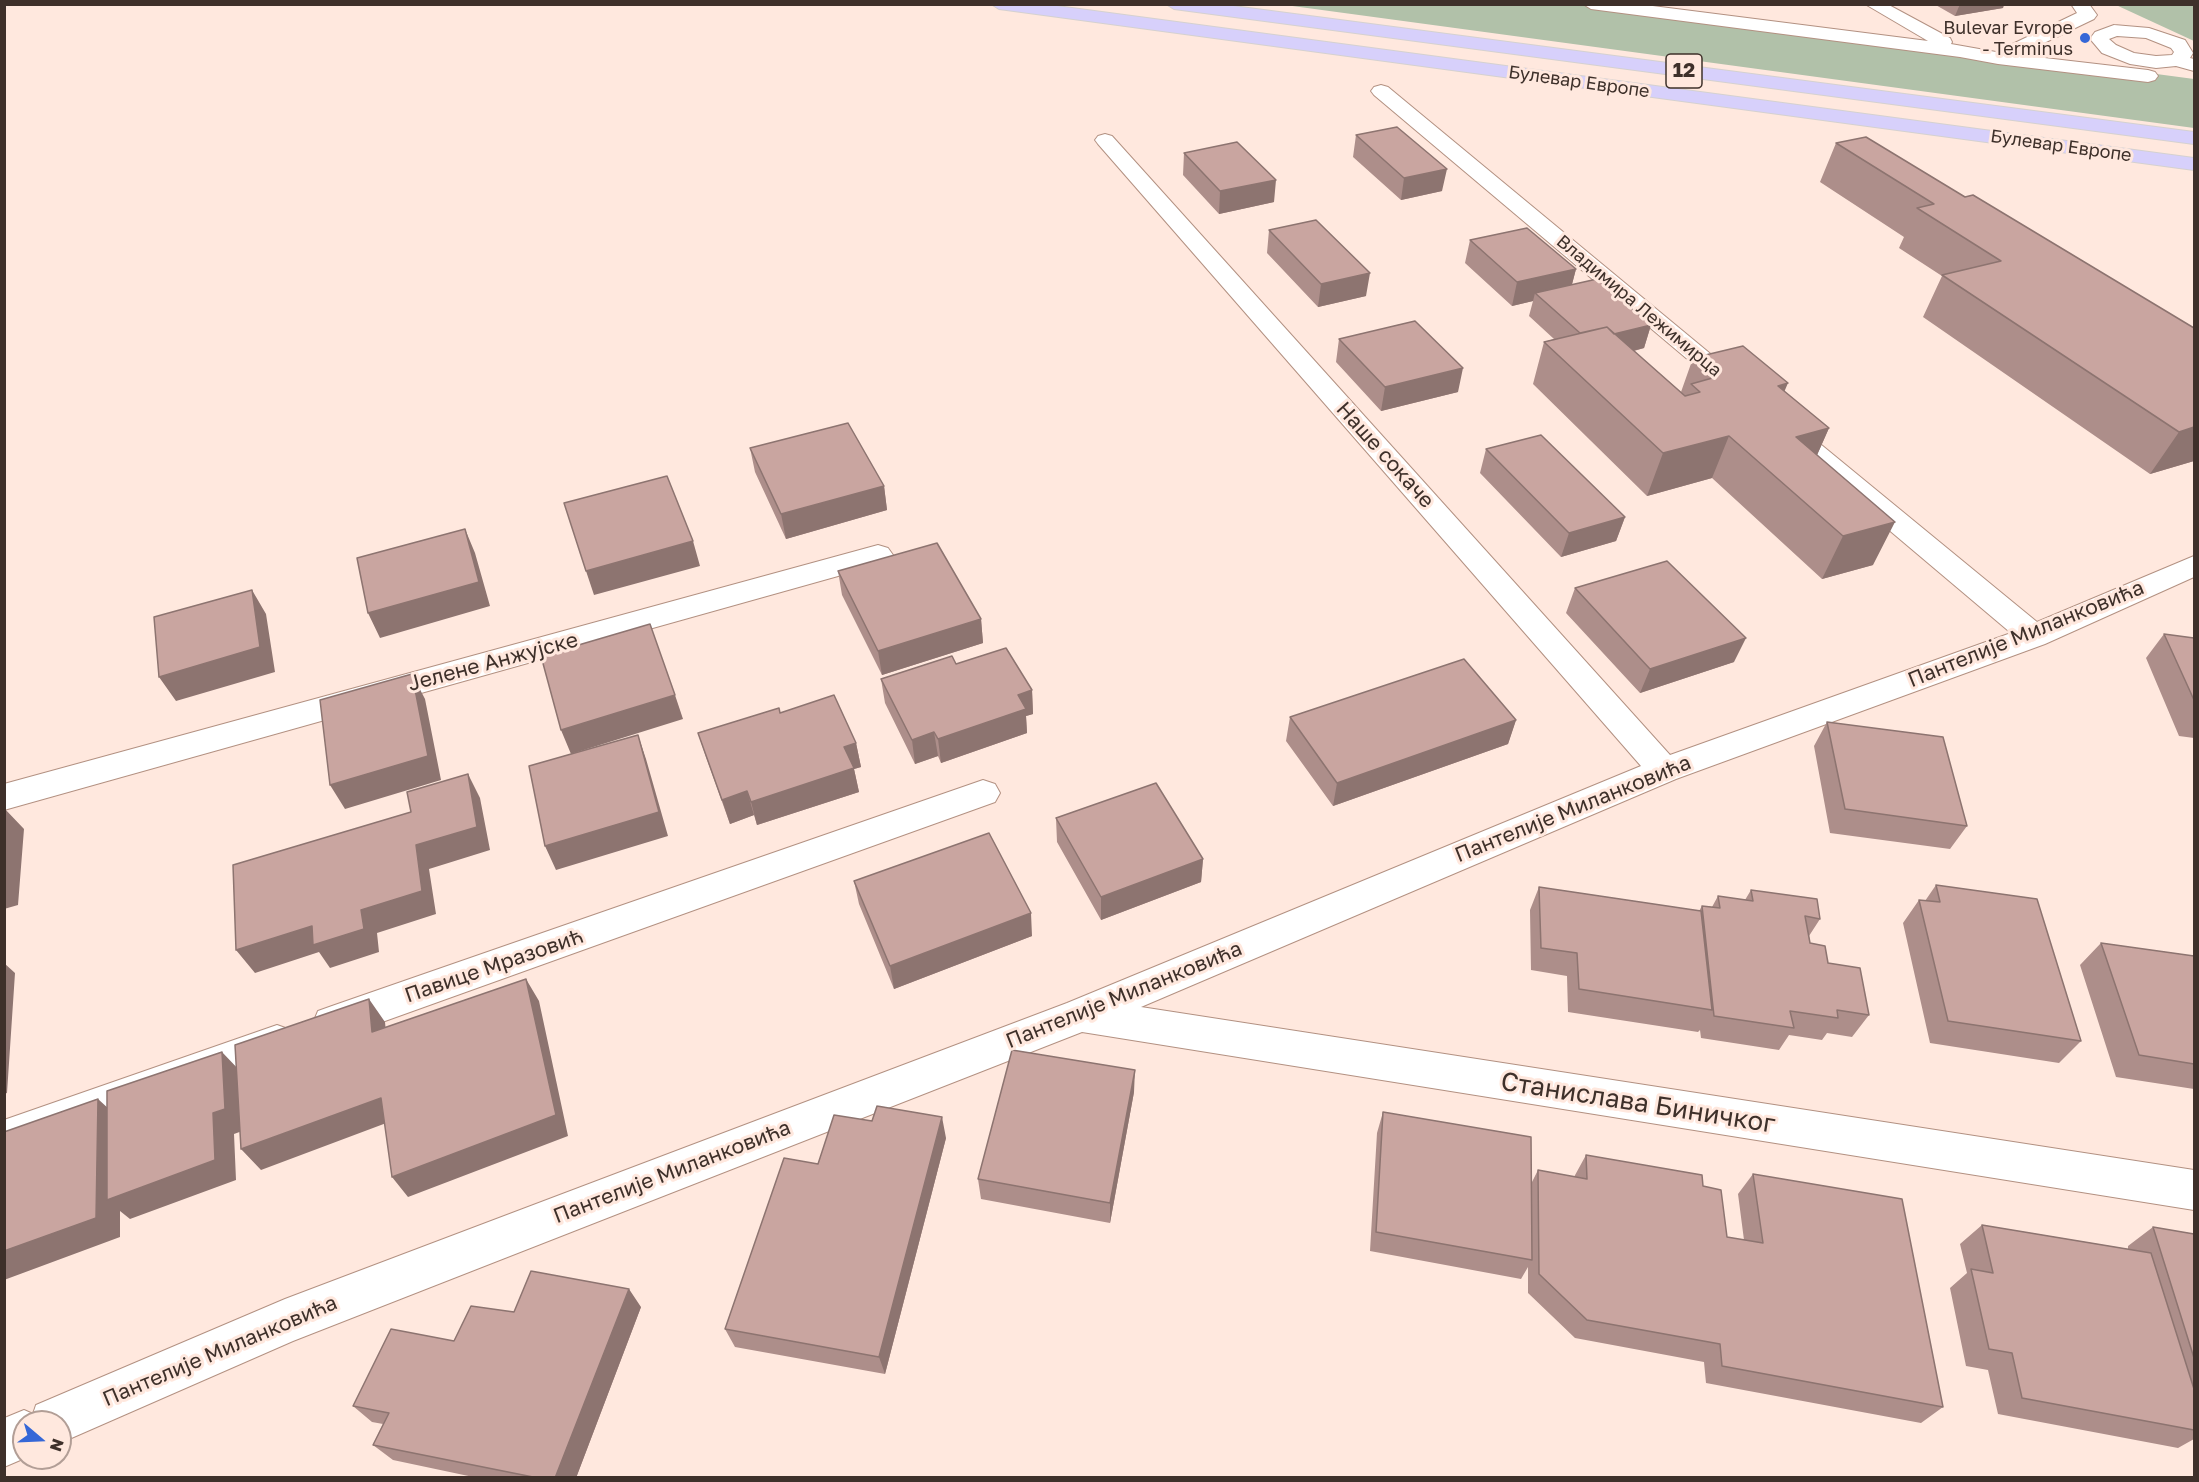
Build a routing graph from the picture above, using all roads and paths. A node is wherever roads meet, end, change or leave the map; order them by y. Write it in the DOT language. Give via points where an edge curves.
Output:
graph roads {
  1 [pos="999,4"];
  2 [pos="1174,4"];
  3 [pos="1591,4"];
  4 [pos="1873,4"];
  5 [pos="2084,10"];
  6 [pos="2114,30"];
  7 [pos="1960,51"];
  8 [pos="1998,58"];
  9 [pos="2186,63"];
  10 [pos="2194,76"];
  11 [pos="1381,91"];
  12 [pos="2194,138"];
  13 [pos="1105,140"];
  14 [pos="2194,164"];
  15 [pos="878,555"];
  16 [pos="2194,566"];
  17 [pos="2034,636"];
  18 [pos="1664,770"];
  19 [pos="983,793"];
  20 [pos="4,797"];
  21 [pos="1081,1015"];
  22 [pos="4,1138"];
  23 [pos="2194,1190"];
  24 [pos="72,1414"];
  1 -- 14 [label="main road, Булевар Европе / 12"];
  2 -- 12 [label="main road, Булевар Европе / 12"];
  3 -- 7 [label="street"];
  4 -- 7 [label="street"];
  5 -- 6 [label="street"];
  5 -- 8 [label="street"];
  6 -- 9 [label="street" via="2149,33 2170,40 2178,44"];
  6 -- 9 [label="street" via="2100,40 2118,54"];
  7 -- 8 [label="street"];
  8 -- 10 [label="street" via="2114,74"];
  11 -- 17 [label="street, Владимира Лежимирца"];
  13 -- 18 [label="street, Наше сокаче"];
  15 -- 20 [label="street, Јелене Анжујске"];
  16 -- 17 [label="street, Пантелије Миланковића"];
  17 -- 18 [label="street, Пантелије Миланковића"];
  18 -- 21 [label="street, Пантелије Миланковића"];
  19 -- 22 [label="street, Павице Мразовић"];
  21 -- 23 [label="street, Станислава Биничког"];
  21 -- 24 [label="street, Пантелије Миланковића" via="285,1322"];
}
